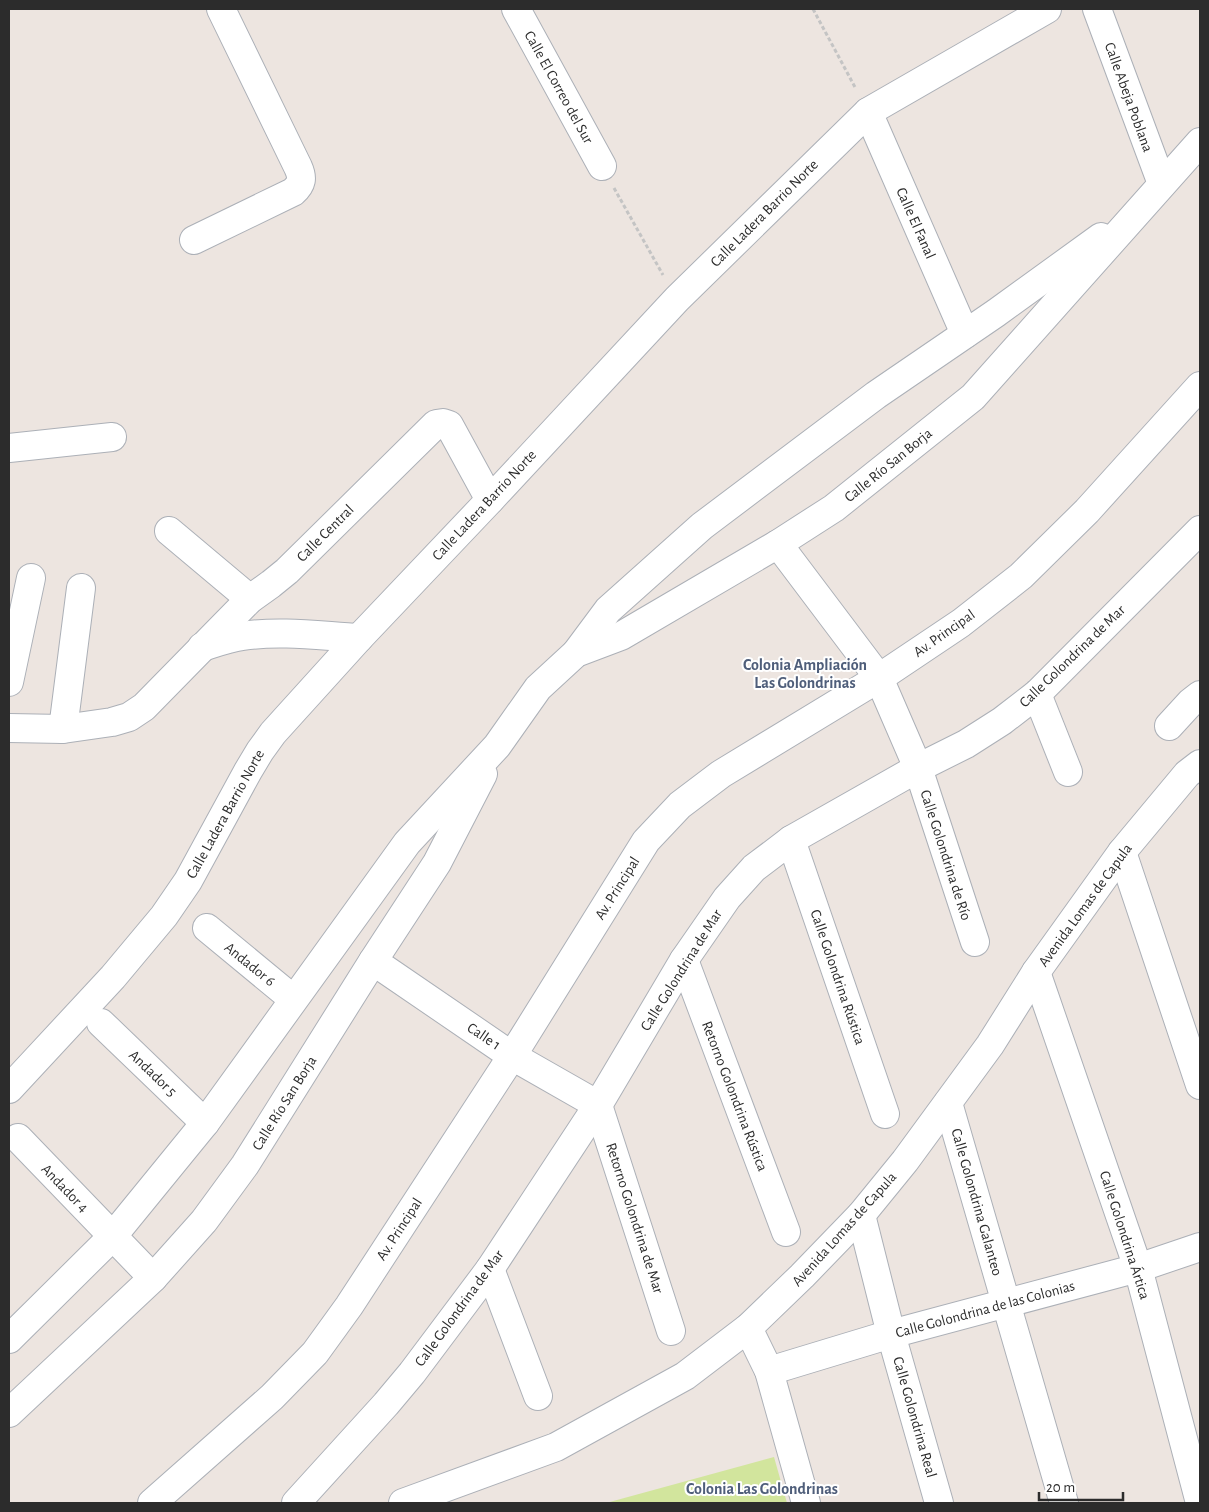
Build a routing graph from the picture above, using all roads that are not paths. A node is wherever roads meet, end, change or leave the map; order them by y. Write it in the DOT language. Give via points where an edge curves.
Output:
graph roads {
  1 [pos="221,9"];
  2 [pos="516,9"];
  3 [pos="1046,9"];
  4 [pos="1097,9"];
  5 [pos="868,112"];
  6 [pos="1200,142"];
  7 [pos="602,166"];
  8 [pos="1162,184"];
  9 [pos="1144,205"];
  10 [pos="194,240"];
  11 [pos="965,334"];
  12 [pos="1200,386"];
  13 [pos="112,437"];
  14 [pos="9,448"];
  15 [pos="490,500"];
  16 [pos="1200,530"];
  17 [pos="169,531"];
  18 [pos="778,544"];
  19 [pos="31,578"];
  20 [pos="81,588"];
  21 [pos="250,599"];
  22 [pos="359,638"];
  23 [pos="202,647"];
  24 [pos="576,654"];
  25 [pos="879,678"];
  26 [pos="9,682"];
  27 [pos="1037,694"];
  28 [pos="1200,694"];
  29 [pos="1169,726"];
  30 [pos="9,728"];
  31 [pos="63,729"];
  32 [pos="497,746"];
  33 [pos="1200,764"];
  34 [pos="918,768"];
  35 [pos="1068,772"];
  36 [pos="791,840"];
  37 [pos="1122,852"];
  38 [pos="207,928"];
  39 [pos="975,942"];
  40 [pos="684,960"];
  41 [pos="372,961"];
  42 [pos="1036,972"];
  43 [pos="293,999"];
  44 [pos="101,1023"];
  45 [pos="512,1056"];
  46 [pos="1200,1085"];
  47 [pos="9,1089"];
  48 [pos="948,1103"];
  49 [pos="598,1105"];
  50 [pos="886,1114"];
  51 [pos="204,1123"];
  52 [pos="18,1138"];
  53 [pos="861,1215"];
  54 [pos="786,1232"];
  55 [pos="112,1237"];
  56 [pos="1200,1247"];
  57 [pos="1138,1268"];
  58 [pos="490,1269"];
  59 [pos="153,1278"];
  60 [pos="1006,1304"];
  61 [pos="748,1328"];
  62 [pos="671,1331"];
  63 [pos="891,1334"];
  64 [pos="9,1337"];
  65 [pos="769,1371"];
  66 [pos="538,1396"];
  67 [pos="9,1413"];
  68 [pos="152,1503"];
  69 [pos="296,1503"];
  70 [pos="403,1503"];
  71 [pos="806,1503"];
  72 [pos="939,1503"];
  73 [pos="1064,1503"];
  74 [pos="1200,1503"];
  1 -- 10 [label="street" via="298,167 301,181 292,192"];
  2 -- 7 [label="street, Calle El Correo del Sur"];
  3 -- 5 [label="street, Calle Ladera Barrio Norte"];
  4 -- 8 [label="street, Calle Abeja Poblana"];
  5 -- 11 [label="street, Calle El Fanal"];
  5 -- 15 [label="street, Calle Ladera Barrio Norte" via="677,299"];
  6 -- 8 [label="street, Calle Río San Borja"];
  8 -- 9 [label="street, Calle Río San Borja"];
  9 -- 11 [label="street, Calle Río San Borja"];
  9 -- 18 [label="street, Calle Río San Borja" via="973,396 834,508"];
  11 -- 24 [label="street, Calle Río San Borja" via="876,395 702,526 608,610"];
  12 -- 25 [label="street, Av. Principal" via="1087,511 1021,576 960,623"];
  13 -- 14 [label="street"];
  15 -- 21 [label="street, Calle Central" via="449,425 436,424 287,571"];
  15 -- 22 [label="street, Calle Ladera Barrio Norte"];
  16 -- 27 [label="street, Calle Golondrina de Mar"];
  17 -- 21 [label="street"];
  18 -- 24 [label="street, Calle Río San Borja" via="621,636"];
  18 -- 25 [label="street"];
  19 -- 26 [label="street"];
  20 -- 31 [label="street"];
  21 -- 23 [label="street, Calle Central"];
  22 -- 23 [label="street" via="263,634"];
  22 -- 47 [label="street, Calle Ladera Barrio Norte" via="260,751 188,882 164,916"];
  23 -- 31 [label="street, Calle Central" via="144,707 129,717"];
  24 -- 32 [label="street, Calle Río San Borja" via="538,688"];
  25 -- 34 [label="street"];
  25 -- 45 [label="street, Av. Principal" via="721,774 680,805 646,841"];
  27 -- 34 [label="street, Calle Golondrina de Mar" via="966,744"];
  27 -- 35 [label="street"];
  28 -- 29 [label="street"];
  30 -- 31 [label="street, Calle Central"];
  32 -- 41 [label="street, Calle Río San Borja" via="437,864"];
  32 -- 43 [label="street, Calle Río San Borja" via="407,842"];
  33 -- 37 [label="street, Avenida Lomas de Capula" via="1187,774"];
  34 -- 36 [label="street, Calle Golondrina de Mar"];
  34 -- 39 [label="street, Calle Golondrina de Río"];
  36 -- 40 [label="street, Calle Golondrina de Mar" via="754,868 727,898"];
  36 -- 50 [label="street, Calle Golondrina Rústica"];
  37 -- 42 [label="street, Avenida Lomas de Capula"];
  37 -- 46 [label="street"];
  38 -- 43 [label="street, Andador 6"];
  40 -- 49 [label="street, Calle Golondrina de Mar"];
  40 -- 54 [label="street, Retorno Golondrina Rústica"];
  41 -- 45 [label="street, Calle 1"];
  41 -- 59 [label="street, Calle Río San Borja" via="245,1165 204,1221"];
  42 -- 48 [label="street, Avenida Lomas de Capula" via="990,1045"];
  42 -- 57 [label="street, Calle Golondrina Ártica"];
  43 -- 51 [label="street, Calle Río San Borja"];
  44 -- 51 [label="street, Andador 5"];
  45 -- 49 [label="street, Calle 1"];
  45 -- 68 [label="street, Av. Principal" via="355,1298 315,1353 272,1397"];
  48 -- 53 [label="street, Avenida Lomas de Capula"];
  48 -- 60 [label="street, Calle Golondrina Galanteo"];
  49 -- 58 [label="street, Calle Golondrina de Mar"];
  49 -- 62 [label="street, Retorno Golondrina de Mar"];
  51 -- 55 [label="street, Calle Río San Borja"];
  52 -- 55 [label="street, Andador 4"];
  53 -- 61 [label="street, Avenida Lomas de Capula"];
  53 -- 63 [label="street, Calle Golondrina Real"];
  55 -- 59 [label="street, Andador 4"];
  55 -- 64 [label="street, Calle Río San Borja"];
  56 -- 57 [label="street, Calle Golondrina de las Colonias"];
  57 -- 60 [label="street, Calle Golondrina de las Colonias"];
  57 -- 74 [label="street, Calle Golondrina Ártica"];
  58 -- 66 [label="street"];
  58 -- 69 [label="street, Calle Golondrina de Mar" via="407,1380"];
  59 -- 67 [label="street, Calle Río San Borja"];
  60 -- 63 [label="street, Calle Golondrina de las Colonias"];
  60 -- 73 [label="street, Calle Golondrina Galanteo"];
  61 -- 65 [label="street"];
  61 -- 70 [label="street, Avenida Lomas de Capula" via="686,1376 556,1447"];
  63 -- 65 [label="street, Calle Golondrina de las Colonias"];
  63 -- 72 [label="street, Calle Golondrina Real"];
  65 -- 71 [label="street"];
}
